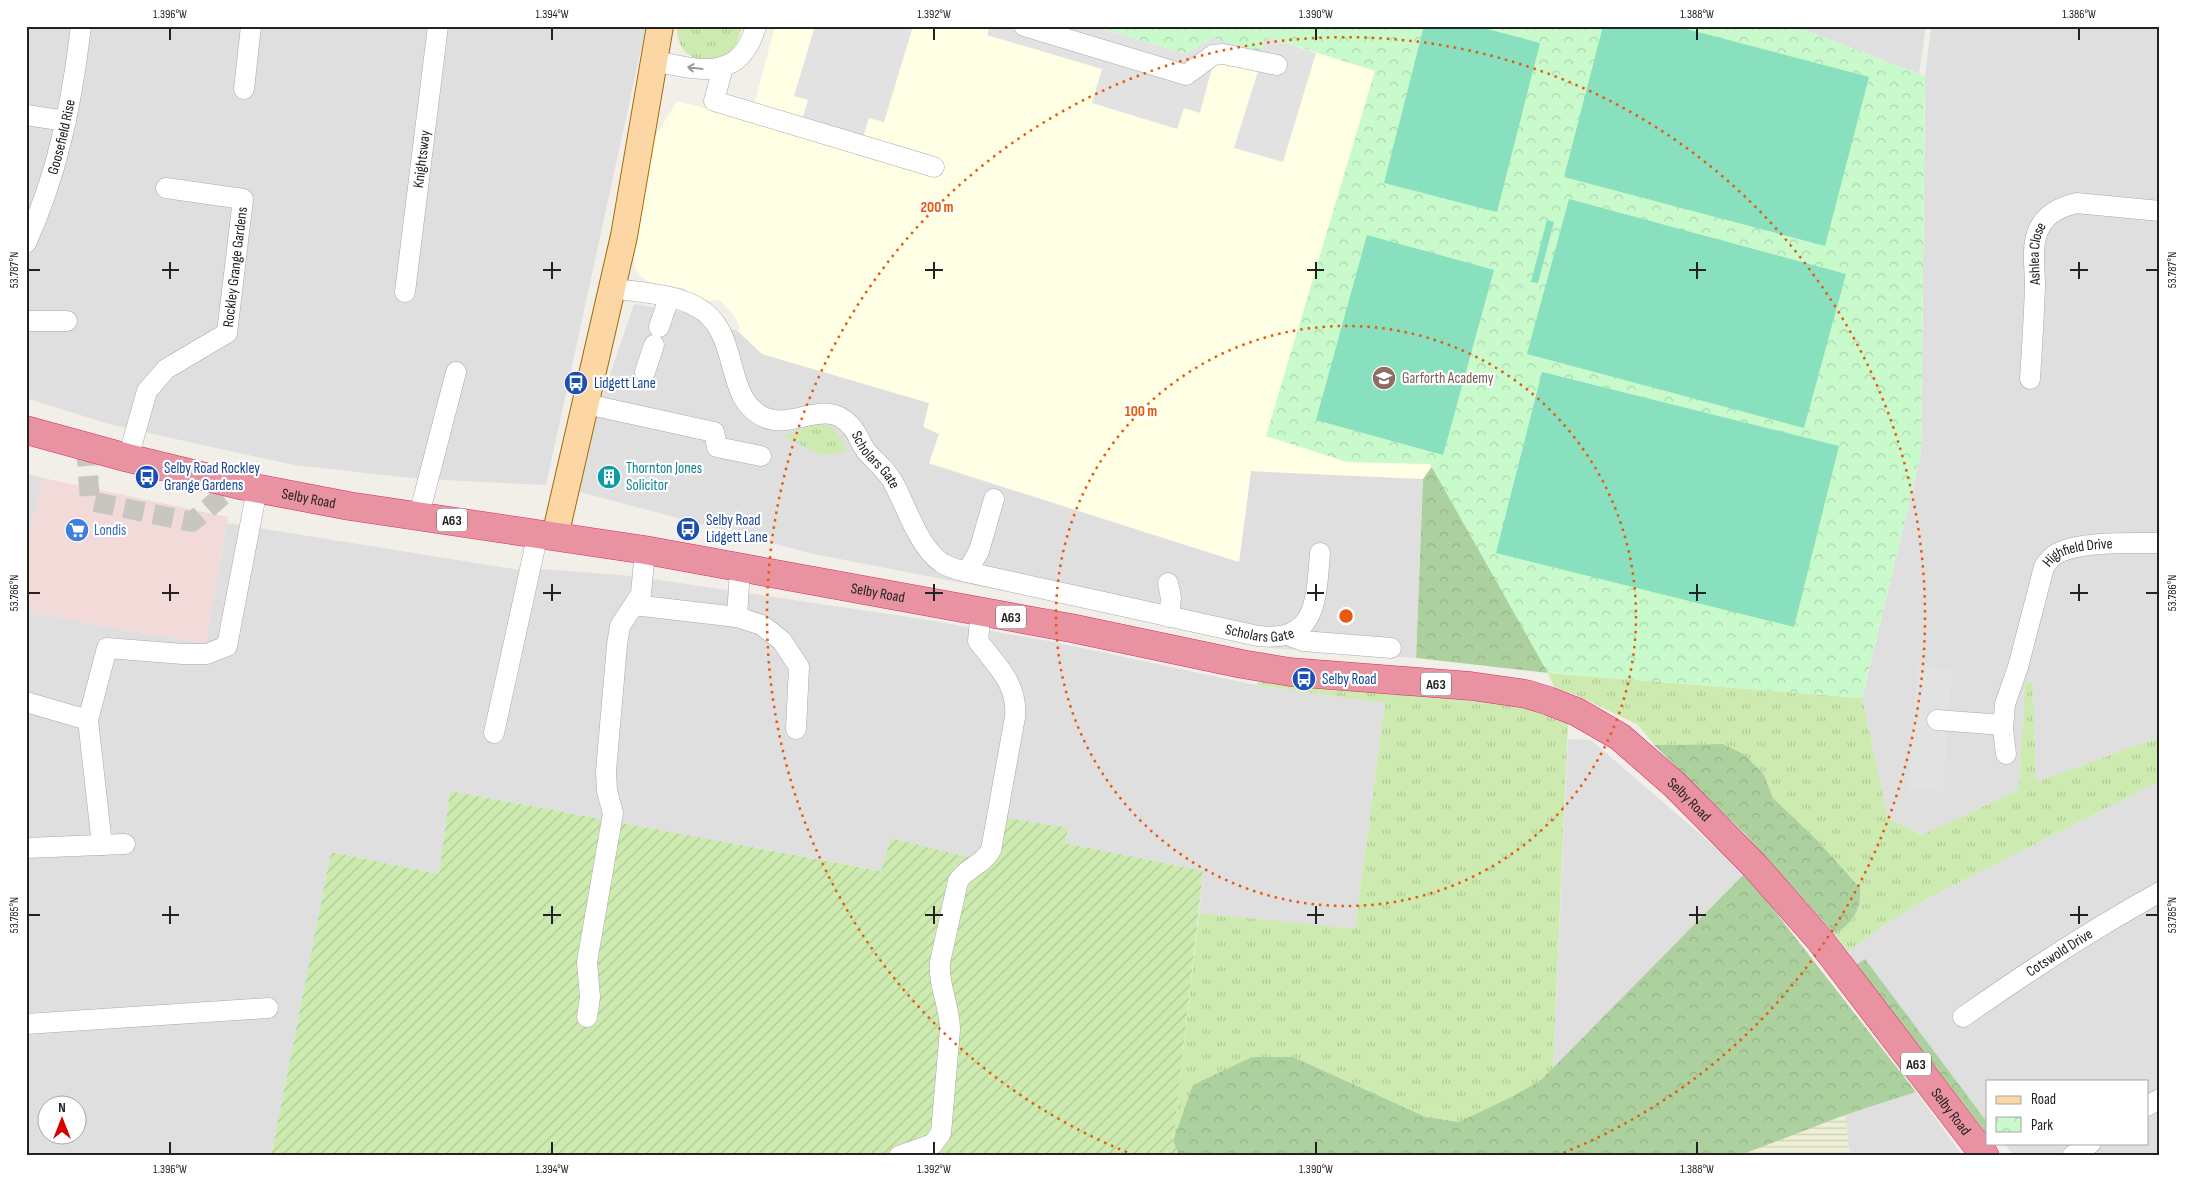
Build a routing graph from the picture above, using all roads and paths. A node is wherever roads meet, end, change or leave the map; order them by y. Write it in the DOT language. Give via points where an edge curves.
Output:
graph roads {
  1 [pos="81,26"];
  2 [pos="251,26"];
  3 [pos="438,26"];
  4 [pos="660,26"];
  5 [pos="756,26"];
  6 [pos="1024,26"];
  7 [pos="654,61"];
  8 [pos="1277,65"];
  9 [pos="723,67"];
  10 [pos="244,89"];
  11 [pos="26,115"];
  12 [pos="66,121"];
  13 [pos="934,167"];
  14 [pos="166,188"];
  15 [pos="2160,211"];
  16 [pos="26,243"];
  17 [pos="612,288"];
  18 [pos="405,292"];
  19 [pos="669,298"];
  20 [pos="26,321"];
  21 [pos="67,321"];
  22 [pos="456,372"];
  23 [pos="645,372"];
  24 [pos="2030,379"];
  25 [pos="586,404"];
  26 [pos="26,430"];
  27 [pos="761,456"];
  28 [pos="128,458"];
  29 [pos="257,489"];
  30 [pos="994,499"];
  31 [pos="420,515"];
  32 [pos="546,534"];
  33 [pos="2160,543"];
  34 [pos="645,550"];
  35 [pos="1320,553"];
  36 [pos="740,569"];
  37 [pos="967,572"];
  38 [pos="1168,583"];
  39 [pos="634,605"];
  40 [pos="981,611"];
  41 [pos="1169,616"];
  42 [pos="737,617"];
  43 [pos="1288,635"];
  44 [pos="1391,648"];
  45 [pos="26,702"];
  46 [pos="88,720"];
  47 [pos="1937,720"];
  48 [pos="2003,724"];
  49 [pos="796,729"];
  50 [pos="494,733"];
  51 [pos="2006,754"];
  52 [pos="125,844"];
  53 [pos="102,845"];
  54 [pos="26,848"];
  55 [pos="2160,892"];
  56 [pos="268,1008"];
  57 [pos="588,1018"];
  58 [pos="1963,1018"];
  59 [pos="26,1024"];
  60 [pos="2160,1098"];
  61 [pos="2148,1105"];
  62 [pos="2090,1144"];
  63 [pos="899,1156"];
  64 [pos="1985,1156"];
  65 [pos="2072,1156"];
  1 -- 12 [label="street, Goosefield Rise"];
  2 -- 10 [label="street"];
  3 -- 18 [label="street, Knightsway"];
  4 -- 7 [label="main road"];
  5 -- 9 [label="street" via="752,41 742,57"];
  6 -- 8 [label="street" via="1186,75 1213,55 1223,54"];
  9 -- 7 [label="street, one-way" via="702,69"];
  7 -- 17 [label="main road"];
  9 -- 13 [label="street" via="714,101"];
  11 -- 12 [label="street"];
  12 -- 16 [label="street, Goosefield Rise" via="61,149 41,212"];
  14 -- 28 [label="street, Rockley Grange Gardens" via="243,199 227,333 166,369 147,391"];
  15 -- 24 [label="street, Ashlea Close" via="2076,203 2050,214 2041,225 2035,238"];
  17 -- 19 [label="street, Scholars Gate"];
  17 -- 25 [label="main road"];
  19 -- 23 [label="street"];
  19 -- 37 [label="street, Scholars Gate" via="698,307 718,324 743,398 752,410 765,418 780,421 820,412 832,414 852,426 867,452 891,478 929,550 944,564"];
  20 -- 21 [label="street"];
  22 -- 31 [label="street"];
  25 -- 27 [label="street" via="714,432 717,447"];
  25 -- 32 [label="main road"];
  26 -- 28 [label="highway, Selby Road / A63"];
  28 -- 29 [label="highway, Selby Road / A63"];
  29 -- 31 [label="highway, Selby Road / A63"];
  29 -- 46 [label="street" via="226,646 207,654 107,648"];
  30 -- 37 [label="street" via="978,552"];
  31 -- 32 [label="highway, Selby Road / A63"];
  32 -- 34 [label="highway, Selby Road / A63"];
  32 -- 50 [label="street"];
  33 -- 48 [label="street, Highfield Drive" via="2086,546 2067,549 2050,558 2041,576 2018,666 2008,691"];
  34 -- 36 [label="highway, Selby Road / A63"];
  34 -- 39 [label="street" via="641,594"];
  35 -- 43 [label="street, Scholars Gate" via="1316,601 1310,615"];
  36 -- 40 [label="highway, Selby Road / A63"];
  36 -- 42 [label="street"];
  37 -- 41 [label="street, Scholars Gate"];
  38 -- 41 [label="street"];
  39 -- 42 [label="street"];
  39 -- 57 [label="street" via="620,626 617,645 606,771 613,812 588,962"];
  40 -- 63 [label="street" via="978,641 1014,691 1015,717 990,850 986,859 958,880 940,962 939,975 950,1016 941,1132 933,1144"];
  40 -- 64 [label="highway, Selby Road / A63" via="1280,670 1471,686 1526,694 1597,723 1641,754 1675,785 1794,908"];
  41 -- 43 [label="street, Scholars Gate" via="1258,636"];
  42 -- 49 [label="street" via="762,625 782,641 799,667"];
  43 -- 44 [label="street" via="1303,641"];
  45 -- 46 [label="street"];
  46 -- 53 [label="street"];
  47 -- 48 [label="street"];
  48 -- 51 [label="street"];
  52 -- 53 [label="street"];
  53 -- 54 [label="street"];
  55 -- 58 [label="street, Cotswold Drive" via="2096,927"];
  56 -- 59 [label="street"];
  60 -- 61 [label="street"];
  62 -- 65 [label="street"];
}
